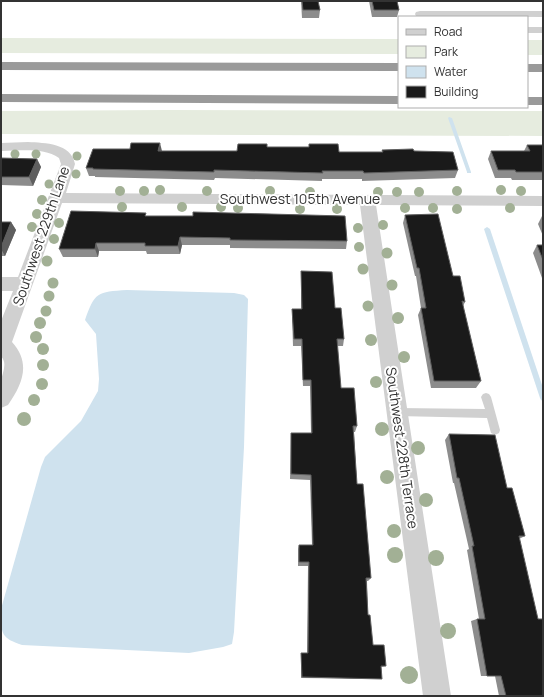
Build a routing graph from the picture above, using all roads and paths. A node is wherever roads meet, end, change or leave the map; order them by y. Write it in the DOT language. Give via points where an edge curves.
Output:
graph roads {
  1 [pos="416,1"];
  2 [pos="543,14"];
  3 [pos="421,16"];
  4 [pos="528,30"];
  5 [pos="543,30"];
  6 [pos="1,66"];
  7 [pos="398,67"];
  8 [pos="528,68"];
  9 [pos="543,68"];
  10 [pos="1,98"];
  11 [pos="398,100"];
  12 [pos="528,101"];
  13 [pos="543,101"];
  14 [pos="1,147"];
  15 [pos="57,198"];
  16 [pos="367,199"];
  17 [pos="543,201"];
  18 [pos="1,284"];
  19 [pos="25,284"];
  20 [pos="2,345"];
  21 [pos="486,397"];
  22 [pos="1,399"];
  23 [pos="397,412"];
  24 [pos="491,414"];
  25 [pos="495,430"];
  26 [pos="437,696"];
  1 -- 3 [label="street"];
  2 -- 3 [label="street"];
  4 -- 5 [label="street"];
  6 -- 7 [label="highway"];
  8 -- 9 [label="highway"];
  10 -- 11 [label="highway"];
  12 -- 13 [label="highway"];
  14 -- 15 [label="street, Southwest 229th Lane" via="49,148 64,155 68,164"];
  15 -- 16 [label="street, Southwest 105th Avenue"];
  15 -- 19 [label="street, Southwest 229th Lane"];
  16 -- 17 [label="street, Southwest 105th Avenue"];
  16 -- 23 [label="street, Southwest 228th Terrace"];
  18 -- 19 [label="street"];
  19 -- 20 [label="street, Southwest 229th Lane"];
  20 -- 22 [label="street, Southwest 229th Lane" via="11,355 14,368 8,388"];
  21 -- 24 [label="lane"];
  23 -- 24 [label="lane"];
  23 -- 26 [label="street, Southwest 228th Terrace"];
  24 -- 25 [label="lane"];
}
